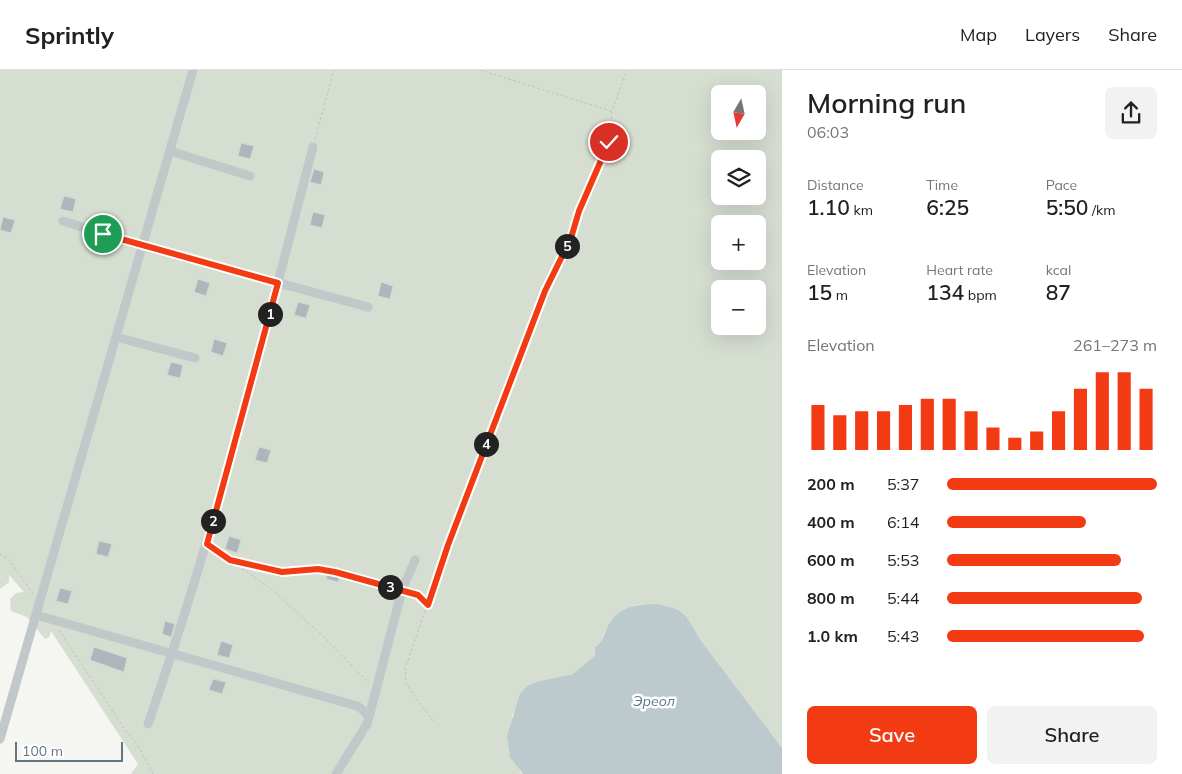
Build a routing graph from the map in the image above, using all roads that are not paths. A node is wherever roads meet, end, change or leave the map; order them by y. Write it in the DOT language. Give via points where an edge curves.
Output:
graph roads {
  1 [pos="193,70"];
  2 [pos="313,147"];
  3 [pos="170,151"];
  4 [pos="250,176"];
  5 [pos="63,221"];
  6 [pos="142,246"];
  7 [pos="278,283"];
  8 [pos="368,307"];
  9 [pos="116,337"];
  10 [pos="195,358"];
  11 [pos="415,560"];
  12 [pos="36,615"];
  13 [pos="173,653"];
  14 [pos="369,717"];
  15 [pos="148,724"];
  16 [pos="0,739"];
  17 [pos="336,774"];
  1 -- 3 [label="lane"];
  2 -- 7 [label="lane"];
  3 -- 4 [label="lane"];
  3 -- 6 [label="lane"];
  5 -- 6 [label="lane"];
  6 -- 7 [label="lane"];
  6 -- 9 [label="lane"];
  7 -- 8 [label="lane"];
  7 -- 13 [label="lane" via="207,544"];
  9 -- 10 [label="lane"];
  9 -- 12 [label="lane"];
  11 -- 14 [label="lane" via="402,590"];
  12 -- 13 [label="lane"];
  12 -- 16 [label="lane"];
  13 -- 14 [label="lane" via="357,706"];
  13 -- 15 [label="lane"];
  14 -- 17 [label="lane" via="365,730"];
}
